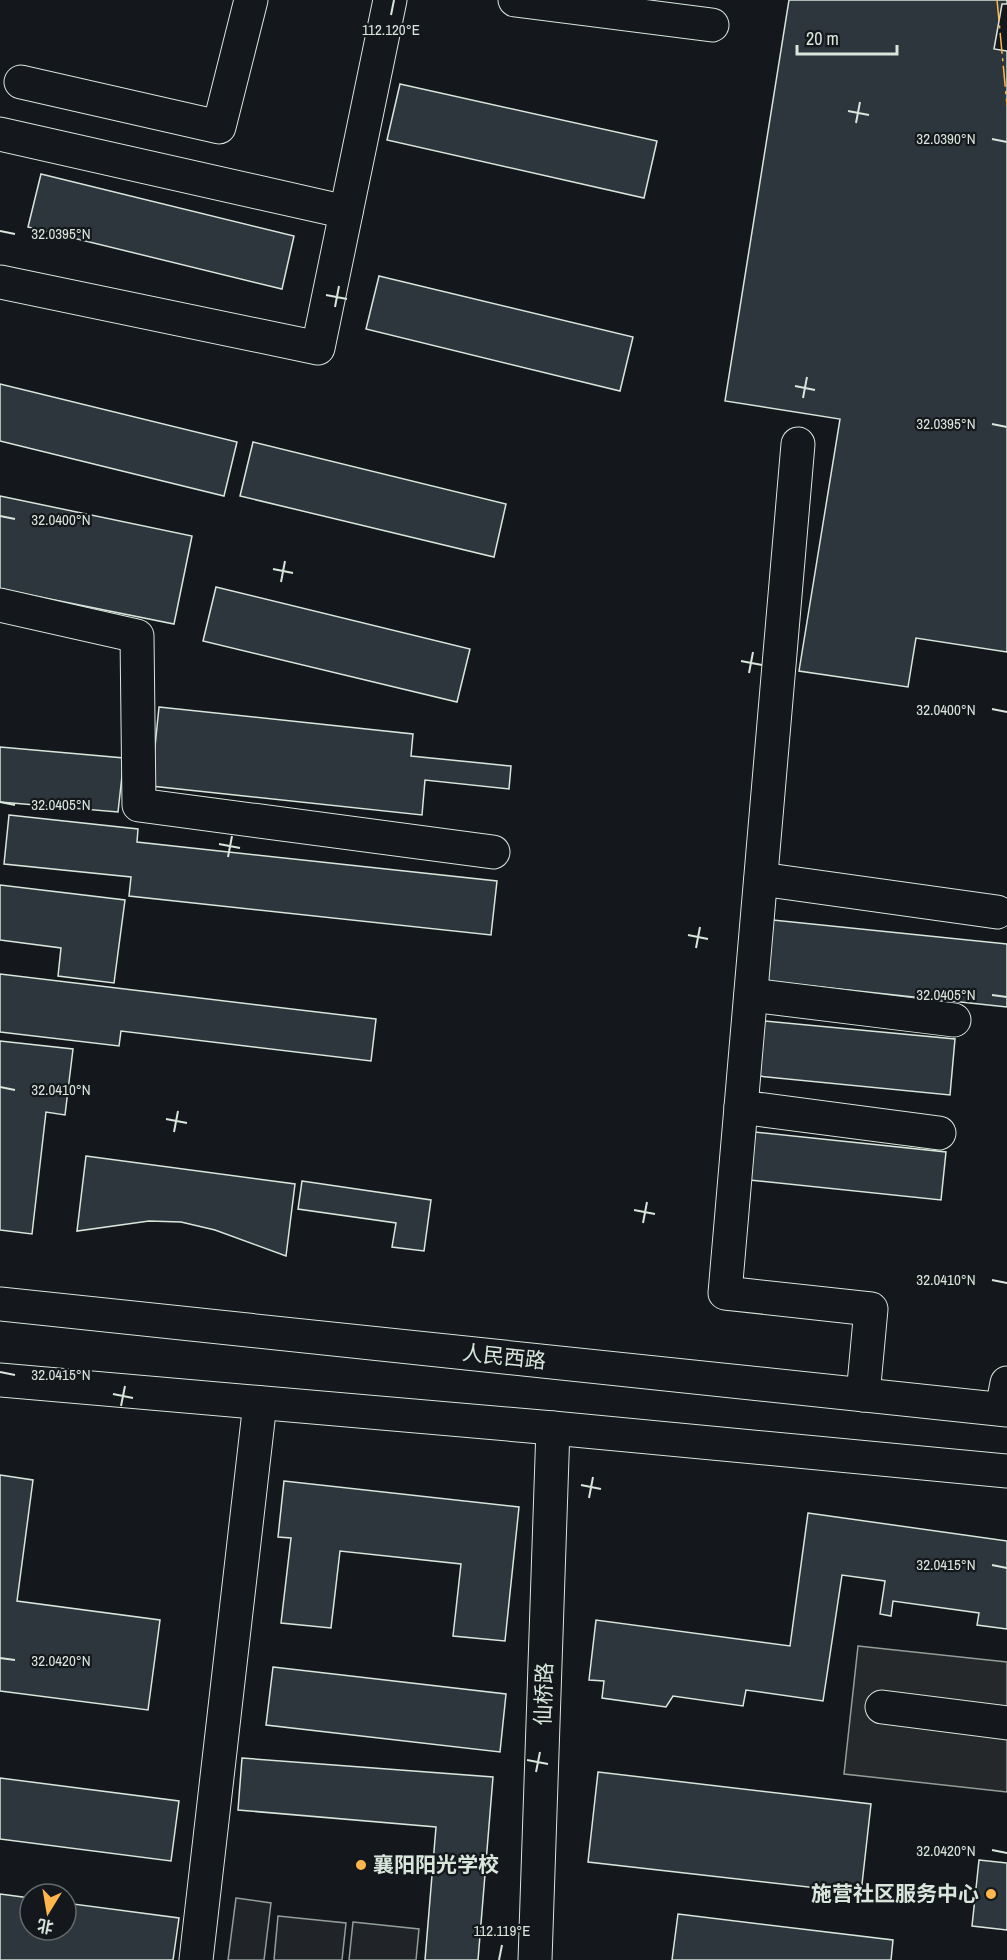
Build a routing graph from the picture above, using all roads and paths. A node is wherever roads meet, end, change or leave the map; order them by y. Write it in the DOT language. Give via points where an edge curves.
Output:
graph roads {
  1 [pos="251,0"];
  2 [pos="390,0"];
  3 [pos="515,0"];
  4 [pos="712,25"];
  5 [pos="21,82"];
  6 [pos="0,134"];
  7 [pos="346,212"];
  8 [pos="0,282"];
  9 [pos="798,444"];
  10 [pos="0,604"];
  11 [pos="493,852"];
  12 [pos="761,879"];
  13 [pos="997,912"];
  14 [pos="751,995"];
  15 [pos="954,1020"];
  16 [pos="741,1107"];
  17 [pos="939,1132"];
  18 [pos="0,1305"];
  19 [pos="0,1380"];
  20 [pos="863,1395"];
  21 [pos="1005,1400"];
  22 [pos="260,1403"];
  23 [pos="553,1428"];
  24 [pos="1007,1471"];
  25 [pos="882,1707"];
  26 [pos="1007,1723"];
  27 [pos="196,1960"];
  28 [pos="535,1960"];
  1 -- 5 [label="main road" via="219,127"];
  2 -- 7 [label="main road"];
  3 -- 4 [label="main road"];
  6 -- 7 [label="main road"];
  7 -- 8 [label="main road" via="318,348"];
  9 -- 12 [label="main road"];
  10 -- 11 [label="main road" via="137,636 139,805"];
  12 -- 13 [label="main road"];
  12 -- 14 [label="main road"];
  14 -- 15 [label="main road"];
  14 -- 16 [label="main road"];
  16 -- 17 [label="main road"];
  16 -- 20 [label="main road" via="725,1293 871,1309"];
  18 -- 20 [label="main road, 人民西路"];
  19 -- 22 [label="main road"];
  20 -- 21 [label="main road, 人民西路"];
  22 -- 23 [label="main road"];
  22 -- 27 [label="main road"];
  23 -- 24 [label="main road"];
  23 -- 28 [label="main road, 仙桥路"];
  25 -- 26 [label="main road"];
}
